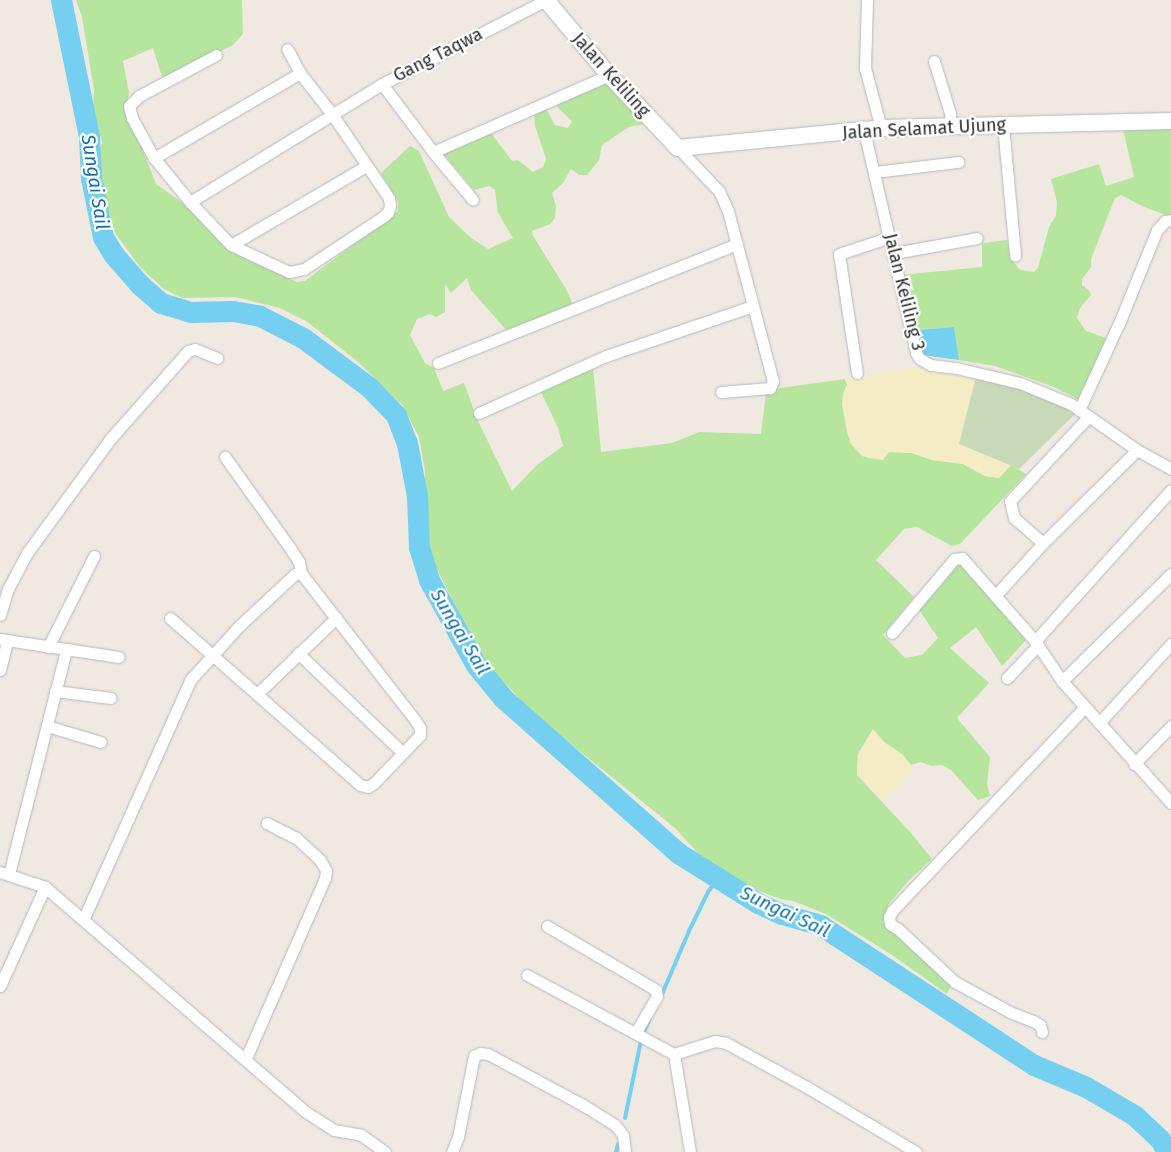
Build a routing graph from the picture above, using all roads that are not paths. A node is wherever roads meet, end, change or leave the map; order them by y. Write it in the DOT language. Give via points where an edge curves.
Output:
graph roads {
  1 [pos="546,0"];
  2 [pos="868,0"];
  3 [pos="287,49"];
  4 [pos="216,55"];
  5 [pos="934,61"];
  6 [pos="300,72"];
  7 [pos="609,75"];
  8 [pos="382,84"];
  9 [pos="332,114"];
  10 [pos="1171,121"];
  11 [pos="1003,125"];
  12 [pos="951,126"];
  13 [pos="881,128"];
  14 [pos="864,131"];
  15 [pos="678,148"];
  16 [pos="433,152"];
  17 [pos="154,158"];
  18 [pos="958,162"];
  19 [pos="366,166"];
  20 [pos="875,172"];
  21 [pos="474,200"];
  22 [pos="190,202"];
  23 [pos="1171,220"];
  24 [pos="890,238"];
  25 [pos="977,238"];
  26 [pos="737,244"];
  27 [pos="231,245"];
  28 [pos="894,253"];
  29 [pos="1015,255"];
  30 [pos="753,306"];
  31 [pos="217,358"];
  32 [pos="438,363"];
  33 [pos="857,373"];
  34 [pos="721,392"];
  35 [pos="479,414"];
  36 [pos="1084,414"];
  37 [pos="1137,450"];
  38 [pos="225,458"];
  39 [pos="1171,469"];
  40 [pos="1171,490"];
  41 [pos="1043,543"];
  42 [pos="94,556"];
  43 [pos="301,573"];
  44 [pos="1171,574"];
  45 [pos="995,596"];
  46 [pos="0,615"];
  47 [pos="170,618"];
  48 [pos="336,618"];
  49 [pos="892,633"];
  50 [pos="4,640"];
  51 [pos="1036,643"];
  52 [pos="1171,644"];
  53 [pos="48,647"];
  54 [pos="66,650"];
  55 [pos="298,653"];
  56 [pos="214,654"];
  57 [pos="119,656"];
  58 [pos="0,670"];
  59 [pos="1007,678"];
  60 [pos="1062,681"];
  61 [pos="56,691"];
  62 [pos="257,694"];
  63 [pos="111,698"];
  64 [pos="1085,707"];
  65 [pos="1099,723"];
  66 [pos="46,726"];
  67 [pos="1171,726"];
  68 [pos="101,742"];
  69 [pos="403,753"];
  70 [pos="1134,764"];
  71 [pos="1171,803"];
  72 [pos="267,823"];
  73 [pos="4,873"];
  74 [pos="45,887"];
  75 [pos="83,920"];
  76 [pos="547,926"];
  77 [pos="527,975"];
  78 [pos="0,986"];
  79 [pos="636,1032"];
  80 [pos="1042,1032"];
  81 [pos="674,1054"];
  82 [pos="246,1058"];
  83 [pos="386,1152"];
  84 [pos="452,1152"];
  85 [pos="625,1152"];
  86 [pos="690,1152"];
  87 [pos="916,1152"];
  1 -- 7 [label="street, Jalan Keliling"];
  1 -- 8 [label="street, Gang Taqwa"];
  2 -- 13 [label="street" via="866,72"];
  3 -- 6 [label="street"];
  4 -- 17 [label="street" via="139,96 129,106"];
  5 -- 12 [label="street" via="950,112"];
  6 -- 9 [label="street"];
  6 -- 17 [label="street"];
  7 -- 15 [label="street, Jalan Keliling"];
  7 -- 16 [label="street"];
  8 -- 9 [label="street, Gang Taqwa"];
  8 -- 16 [label="street"];
  9 -- 19 [label="street"];
  9 -- 22 [label="street, Gang Taqwa"];
  10 -- 11 [label="street, Jalan Selamat Ujung"];
  11 -- 12 [label="street, Jalan Selamat Ujung"];
  11 -- 29 [label="street"];
  12 -- 13 [label="street, Jalan Selamat Ujung"];
  13 -- 14 [label="street, Jalan Selamat Ujung"];
  14 -- 15 [label="street, Jalan Selamat Ujung"];
  14 -- 20 [label="street, Jalan Keliling 3"];
  15 -- 26 [label="street" via="719,191"];
  16 -- 21 [label="street"];
  17 -- 22 [label="street"];
  18 -- 20 [label="street"];
  19 -- 27 [label="street"];
  19 -- 27 [label="street" via="389,198 388,212 304,268 289,272"];
  20 -- 24 [label="street, Jalan Keliling 3"];
  22 -- 27 [label="street"];
  23 -- 36 [label="street" via="1165,221 1158,230"];
  24 -- 28 [label="street, Jalan Keliling 3"];
  24 -- 33 [label="street" via="839,254"];
  25 -- 28 [label="street"];
  26 -- 30 [label="street"];
  26 -- 32 [label="street"];
  28 -- 36 [label="street, Jalan Keliling 3" via="916,353 924,362 1020,383 1071,404"];
  30 -- 34 [label="street" via="773,385 763,389"];
  30 -- 35 [label="street" via="606,356"];
  31 -- 46 [label="street" via="195,349 188,351 111,438 27,553 8,589"];
  36 -- 37 [label="street, Jalan Keliling 3"];
  36 -- 41 [label="street" via="1010,501 1014,518"];
  37 -- 39 [label="street, Jalan Keliling 3"];
  37 -- 41 [label="street"];
  38 -- 43 [label="street" via="290,548 299,562"];
  40 -- 51 [label="street"];
  41 -- 45 [label="street"];
  42 -- 53 [label="street"];
  43 -- 48 [label="street"];
  43 -- 56 [label="street" via="295,574 239,626"];
  44 -- 60 [label="street"];
  45 -- 49 [label="street" via="963,559 956,558"];
  45 -- 51 [label="street"];
  47 -- 56 [label="street"];
  48 -- 55 [label="street"];
  48 -- 69 [label="street" via="420,728 420,735"];
  50 -- 53 [label="street"];
  50 -- 58 [label="street"];
  51 -- 59 [label="street"];
  51 -- 60 [label="street"];
  52 -- 65 [label="street"];
  53 -- 54 [label="street"];
  54 -- 57 [label="street"];
  54 -- 61 [label="street"];
  55 -- 62 [label="street"];
  55 -- 69 [label="street"];
  56 -- 62 [label="street"];
  56 -- 75 [label="street" via="191,679"];
  60 -- 64 [label="street"];
  61 -- 63 [label="street"];
  61 -- 66 [label="street"];
  62 -- 69 [label="street" via="364,787 374,783"];
  64 -- 65 [label="street"];
  64 -- 80 [label="street" via="889,917 890,924 955,982 1040,1025"];
  65 -- 70 [label="street"];
  66 -- 68 [label="street"];
  66 -- 73 [label="street"];
  67 -- 70 [label="street"];
  70 -- 71 [label="street"];
  72 -- 82 [label="street" via="296,838 326,870"];
  73 -- 74 [label="street"];
  74 -- 75 [label="street"];
  74 -- 78 [label="street"];
  75 -- 82 [label="street"];
  76 -- 79 [label="street" via="656,990 657,996"];
  77 -- 79 [label="street"];
  79 -- 81 [label="street"];
  81 -- 86 [label="street"];
  81 -- 87 [label="street" via="715,1042 726,1043"];
  82 -- 83 [label="street" via="306,1112 334,1130 361,1135"];
  84 -- 85 [label="street" via="474,1056 480,1053 488,1054 615,1124 623,1135"];
}
